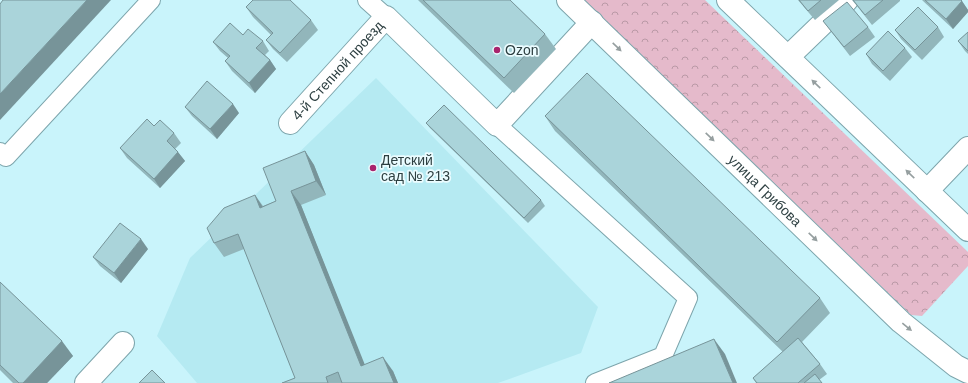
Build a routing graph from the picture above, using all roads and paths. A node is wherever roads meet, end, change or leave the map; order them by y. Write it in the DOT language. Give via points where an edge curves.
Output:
graph roads {
  1 [pos="151,0"];
  2 [pos="367,0"];
  3 [pos="568,0"];
  4 [pos="728,0"];
  5 [pos="847,0"];
  6 [pos="386,18"];
  7 [pos="592,22"];
  8 [pos="788,57"];
  9 [pos="290,123"];
  10 [pos="497,125"];
  11 [pos="968,148"];
  12 [pos="0,152"];
  13 [pos="927,191"];
  14 [pos="968,230"];
  15 [pos="123,343"];
  16 [pos="968,372"];
  17 [pos="86,383"];
  18 [pos="595,383"];
  1 -- 12 [label="lane" via="6,157"];
  2 -- 6 [label="lane"];
  3 -- 7 [label="street, улица Грибова"];
  4 -- 8 [label="street"];
  5 -- 8 [label="street"];
  6 -- 9 [label="street, 4-й Степной проезд"];
  6 -- 10 [label="street"];
  7 -- 10 [label="street"];
  7 -- 16 [label="street, улица Грибова, one-way" via="901,322 956,366"];
  13 -- 8 [label="street, one-way"];
  10 -- 18 [label="lane" via="688,298 663,356"];
  11 -- 13 [label="street"];
  13 -- 14 [label="street"];
  15 -- 17 [label="street"];
}
